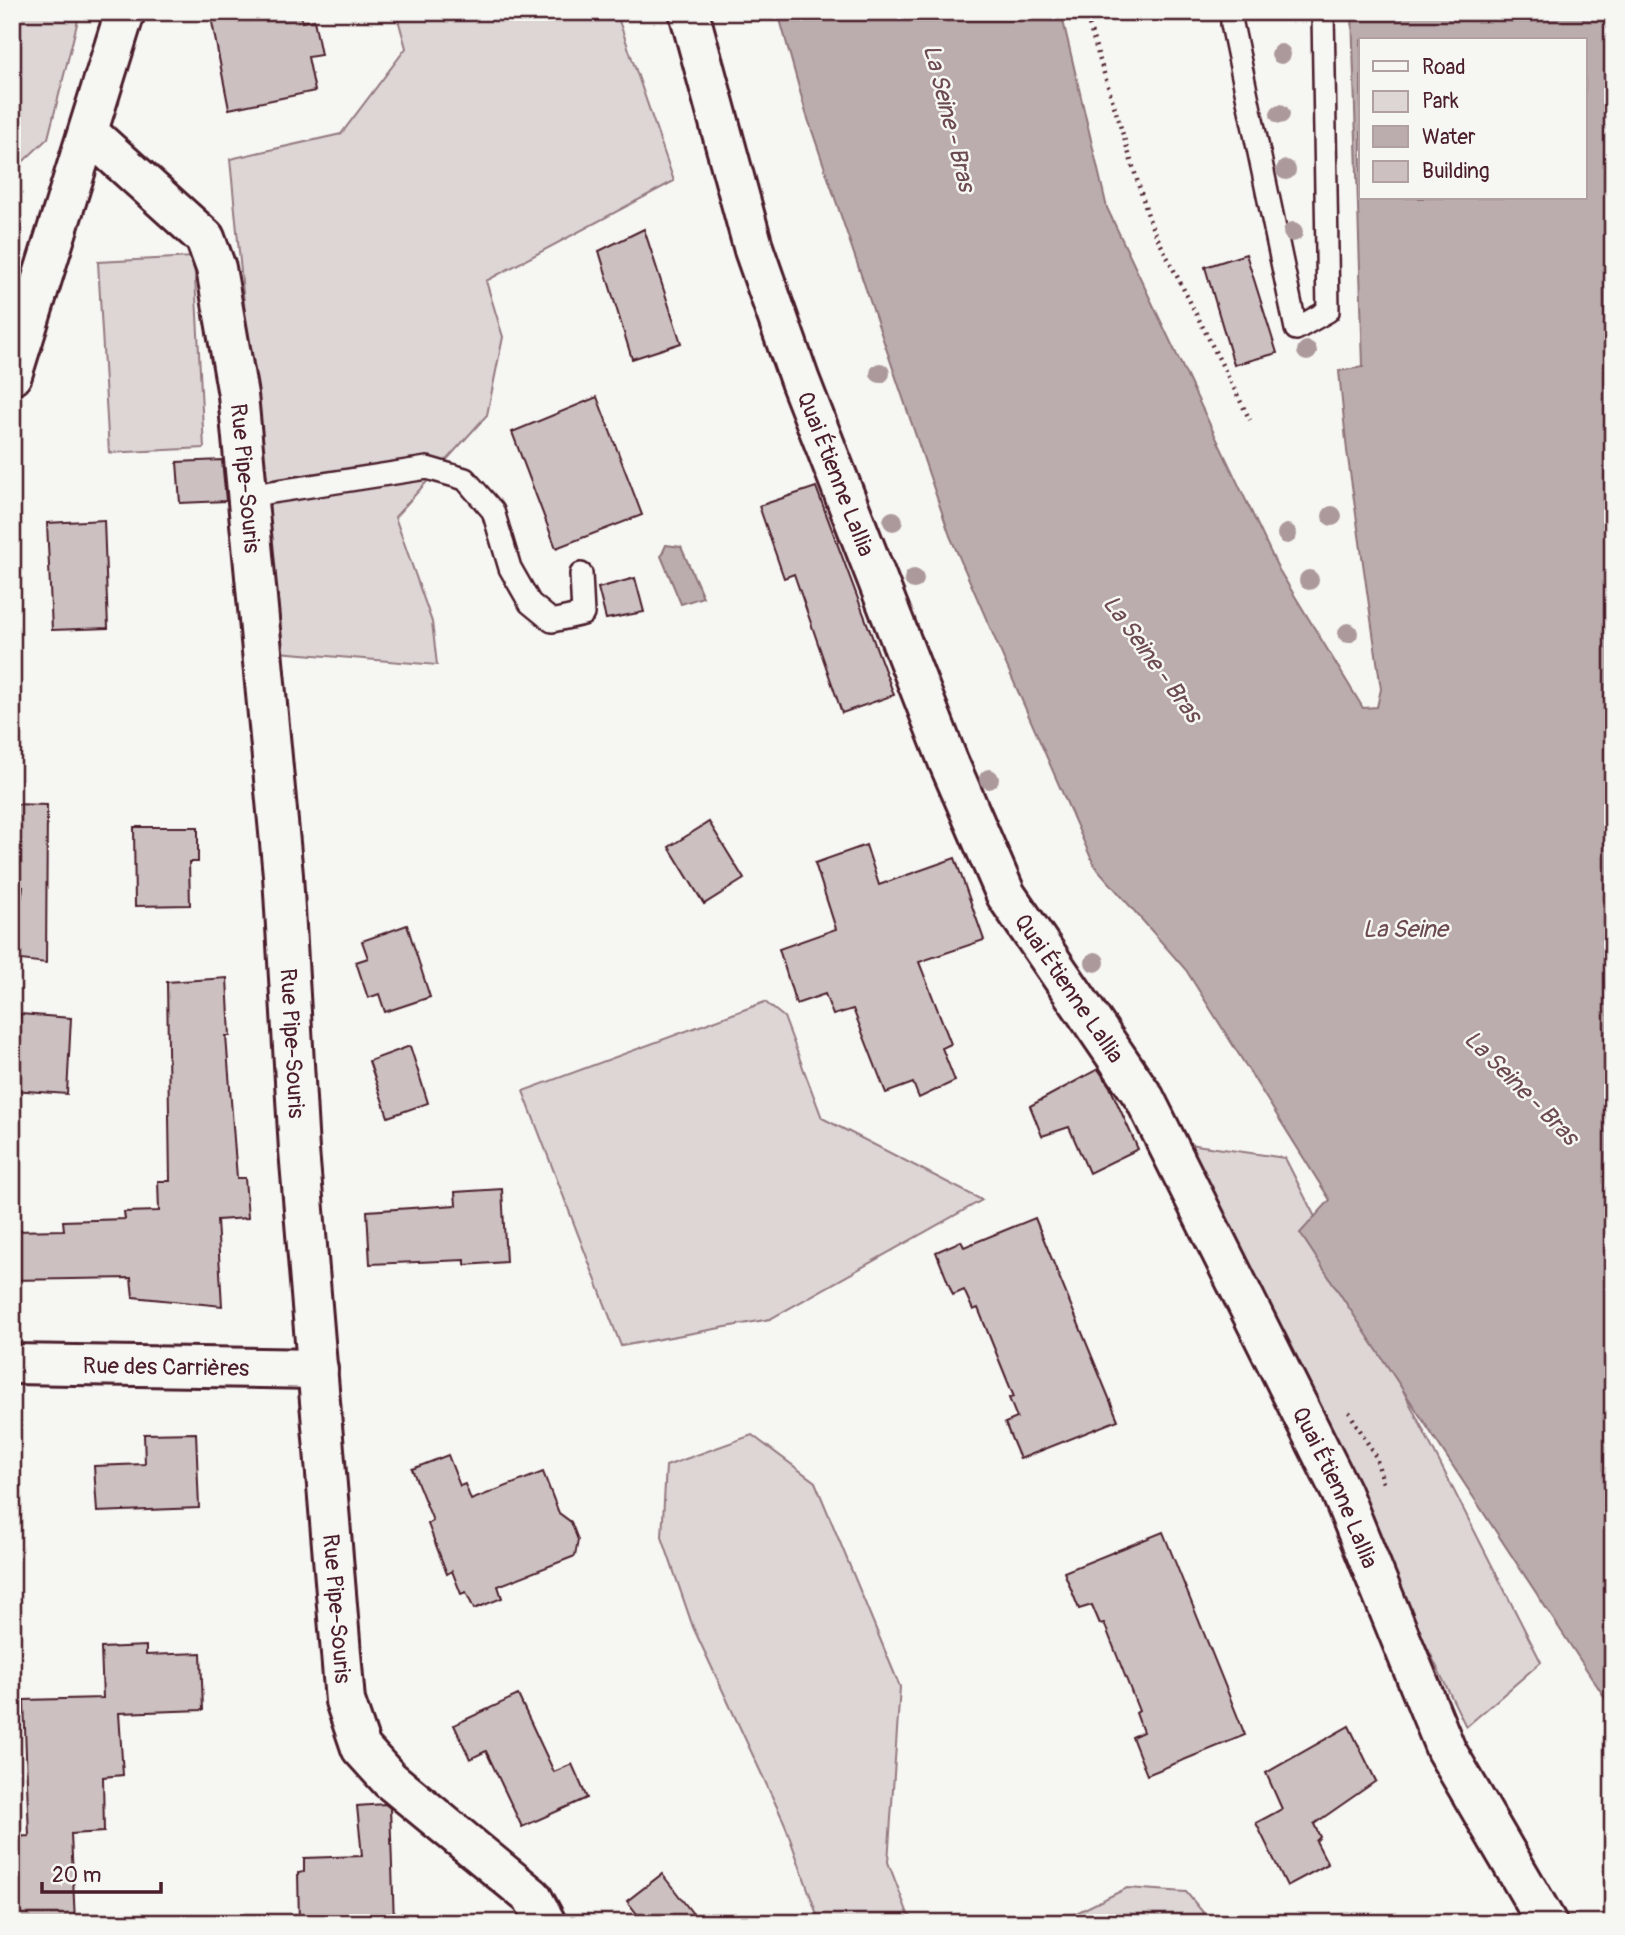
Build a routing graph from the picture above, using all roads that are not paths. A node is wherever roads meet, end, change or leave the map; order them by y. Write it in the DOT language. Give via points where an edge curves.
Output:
graph roads {
  1 [pos="125,12"];
  2 [pos="689,12"];
  3 [pos="1232,12"];
  4 [pos="1323,12"];
  5 [pos="89,133"];
  6 [pos="12,375"];
  7 [pos="246,496"];
  8 [pos="581,574"];
  9 [pos="12,1364"];
  10 [pos="318,1368"];
  11 [pos="546,1923"];
  12 [pos="1547,1923"];
  1 -- 5 [label="street"];
  2 -- 12 [label="street, Quai Étienne Lallia" via="754,250 800,381 948,761 1006,895 1145,1099 1341,1492 1446,1750"];
  3 -- 4 [label="lane" via="1296,330 1328,311"];
  5 -- 6 [label="street"];
  5 -- 7 [label="street, Rue Pipe-Souris" via="205,238 216,268 238,395"];
  7 -- 8 [label="lane" via="427,468 465,479 494,511 510,568 530,603 552,621 583,614"];
  7 -- 10 [label="street, Rue Pipe-Souris" via="283,875 299,1150"];
  9 -- 10 [label="street, Rue des Carrières"];
  10 -- 11 [label="street, Rue Pipe-Souris" via="345,1701 361,1748 390,1780 532,1897"];
}
